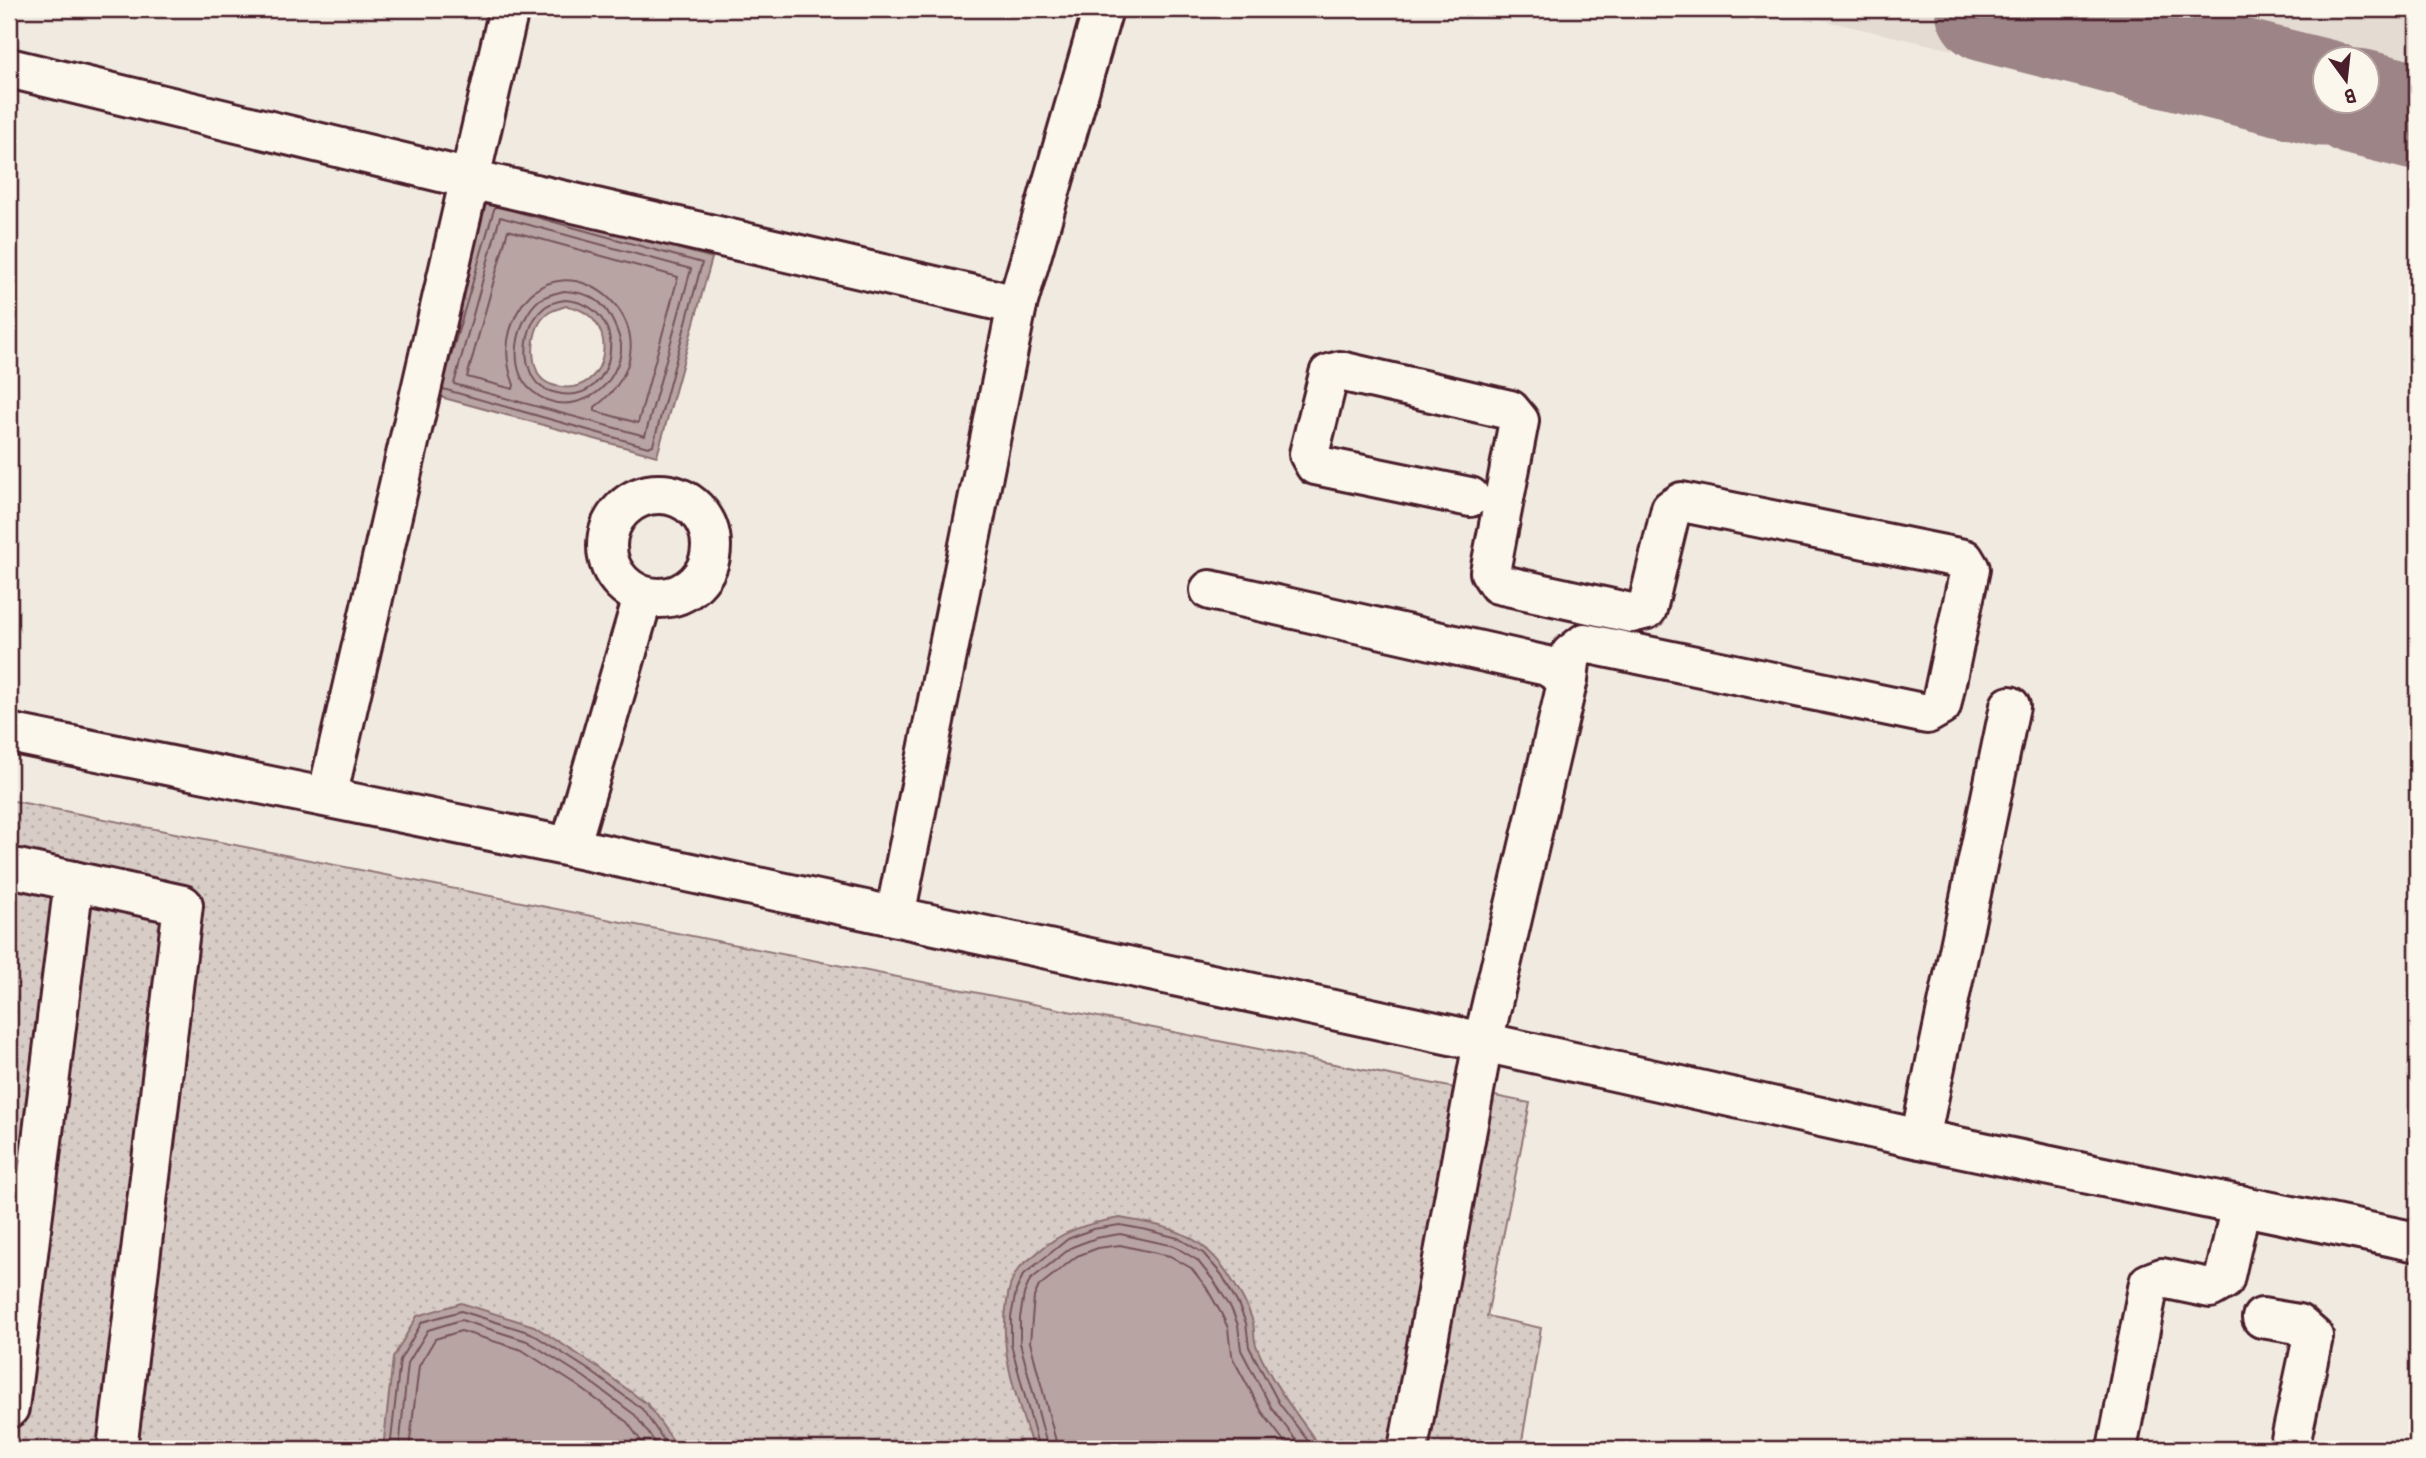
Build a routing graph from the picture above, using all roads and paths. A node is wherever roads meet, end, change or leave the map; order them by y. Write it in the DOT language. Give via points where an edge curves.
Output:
graph roads {
  1 [pos="509,9"];
  2 [pos="1103,9"];
  3 [pos="9,68"];
  4 [pos="470,179"];
  5 [pos="1017,305"];
  6 [pos="1470,497"];
  7 [pos="1210,590"];
  8 [pos="643,597"];
  9 [pos="1568,679"];
  10 [pos="2010,706"];
  11 [pos="9,733"];
  12 [pos="327,797"];
  13 [pos="570,847"];
  14 [pos="9,867"];
  15 [pos="74,881"];
  16 [pos="895,916"];
  17 [pos="1483,1042"];
  18 [pos="1920,1139"];
  19 [pos="2241,1205"];
  20 [pos="2417,1242"];
  21 [pos="2262,1318"];
  22 [pos="9,1408"];
  23 [pos="117,1449"];
  24 [pos="1408,1449"];
  25 [pos="2117,1449"];
  26 [pos="2289,1449"];
  1 -- 4 [label="lane"];
  2 -- 5 [label="lane"];
  3 -- 4 [label="lane"];
  4 -- 5 [label="lane"];
  4 -- 12 [label="lane"];
  5 -- 16 [label="lane"];
  6 -- 9 [label="lane" via="1315,465 1309,454 1329,374 1340,371 1510,410 1518,421 1490,572 1498,584 1631,613 1647,609 1671,509 1682,502 1964,559 1970,569 1941,706 1927,714 1584,643 1571,654"];
  7 -- 9 [label="lane" via="1547,666"];
  8 -- 13 [label="lane"];
  9 -- 17 [label="lane"];
  10 -- 18 [label="lane"];
  11 -- 12 [label="lane"];
  12 -- 13 [label="lane"];
  13 -- 16 [label="lane"];
  14 -- 15 [label="lane"];
  15 -- 22 [label="lane"];
  15 -- 23 [label="lane" via="183,905"];
  16 -- 17 [label="lane"];
  17 -- 18 [label="lane"];
  17 -- 24 [label="lane"];
  18 -- 19 [label="lane"];
  19 -- 20 [label="lane"];
  19 -- 25 [label="lane" via="2224,1280 2210,1287 2162,1278 2149,1283"];
  21 -- 26 [label="lane" via="2298,1324 2313,1337"];
}
